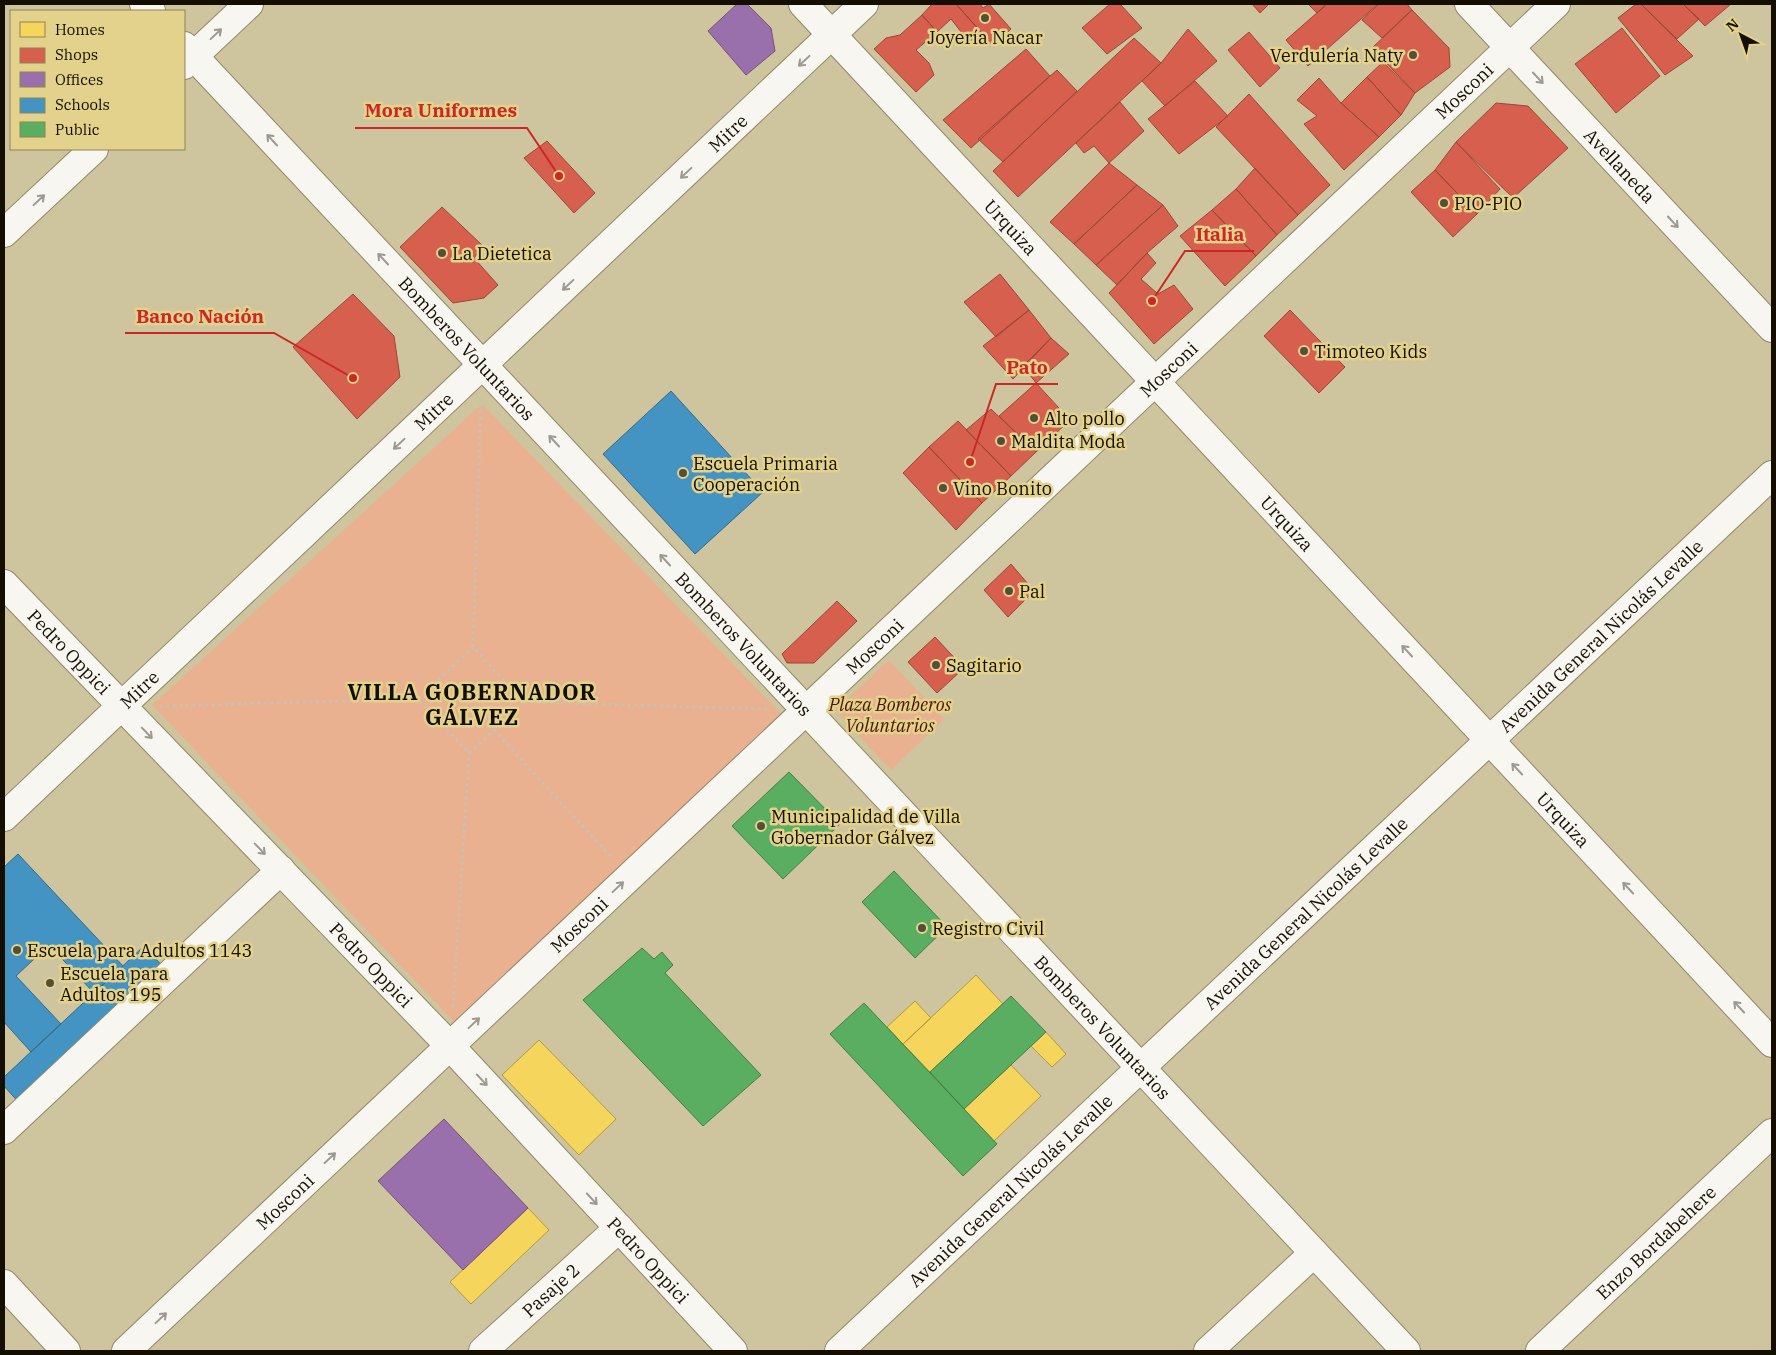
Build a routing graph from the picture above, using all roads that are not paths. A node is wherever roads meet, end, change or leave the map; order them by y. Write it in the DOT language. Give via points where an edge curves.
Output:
graph roads {
  1 [pos="249,4"];
  2 [pos="803,4"];
  3 [pos="864,4"];
  4 [pos="1469,4"];
  5 [pos="1556,4"];
  6 [pos="832,34"];
  7 [pos="1510,47"];
  8 [pos="187,56"];
  9 [pos="93,150"];
  10 [pos="4,233"];
  11 [pos="1772,328"];
  12 [pos="482,365"];
  13 [pos="1155,381"];
  14 [pos="1772,476"];
  15 [pos="4,584"];
  16 [pos="121,707"];
  17 [pos="806,710"];
  18 [pos="1490,740"];
  19 [pos="4,817"];
  20 [pos="281,870"];
  21 [pos="1772,1043"];
  22 [pos="450,1046"];
  23 [pos="1141,1068"];
  24 [pos="4,1130"];
  25 [pos="1772,1133"];
  26 [pos="619,1228"];
  27 [pos="1314,1253"];
  28 [pos="4,1284"];
  29 [pos="66,1351"];
  30 [pos="126,1351"];
  31 [pos="483,1351"];
  32 [pos="734,1351"];
  33 [pos="839,1351"];
  34 [pos="1208,1351"];
  35 [pos="1406,1351"];
  36 [pos="1540,1351"];
  8 -- 1 [label="street, one-way"];
  2 -- 6 [label="street, Urquiza"];
  3 -- 6 [label="street, Mitre"];
  4 -- 7 [label="street, Avellaneda"];
  5 -- 7 [label="street, Mosconi"];
  6 -- 12 [label="street, Mitre, one-way"];
  6 -- 13 [label="street, Urquiza"];
  7 -- 11 [label="street, Avellaneda, one-way"];
  7 -- 13 [label="street, Mosconi"];
  12 -- 8 [label="street, Bomberos Voluntarios, one-way"];
  10 -- 9 [label="street, one-way"];
  12 -- 16 [label="street, Mitre, one-way"];
  17 -- 12 [label="street, Bomberos Voluntarios, one-way"];
  13 -- 17 [label="street, Mosconi"];
  18 -- 13 [label="street, Urquiza, one-way"];
  14 -- 18 [label="street, Avenida General Nicolás Levalle"];
  15 -- 16 [label="street, Pedro Oppici"];
  16 -- 19 [label="street, Mitre"];
  16 -- 20 [label="street, Pedro Oppici, one-way"];
  22 -- 17 [label="street, Mosconi, one-way"];
  17 -- 23 [label="street, Bomberos Voluntarios"];
  21 -- 18 [label="street, Urquiza, one-way"];
  18 -- 23 [label="street, Avenida General Nicolás Levalle"];
  20 -- 22 [label="street, Pedro Oppici"];
  20 -- 24 [label="street"];
  22 -- 26 [label="street, Pedro Oppici, one-way"];
  30 -- 22 [label="street, Mosconi, one-way"];
  23 -- 27 [label="street, Bomberos Voluntarios"];
  23 -- 33 [label="street, Avenida General Nicolás Levalle"];
  25 -- 36 [label="street, Enzo Bordabehere"];
  26 -- 31 [label="street, Pasaje 2"];
  26 -- 32 [label="street, Pedro Oppici"];
  27 -- 34 [label="street"];
  27 -- 35 [label="street, Bomberos Voluntarios"];
  28 -- 29 [label="street"];
}
